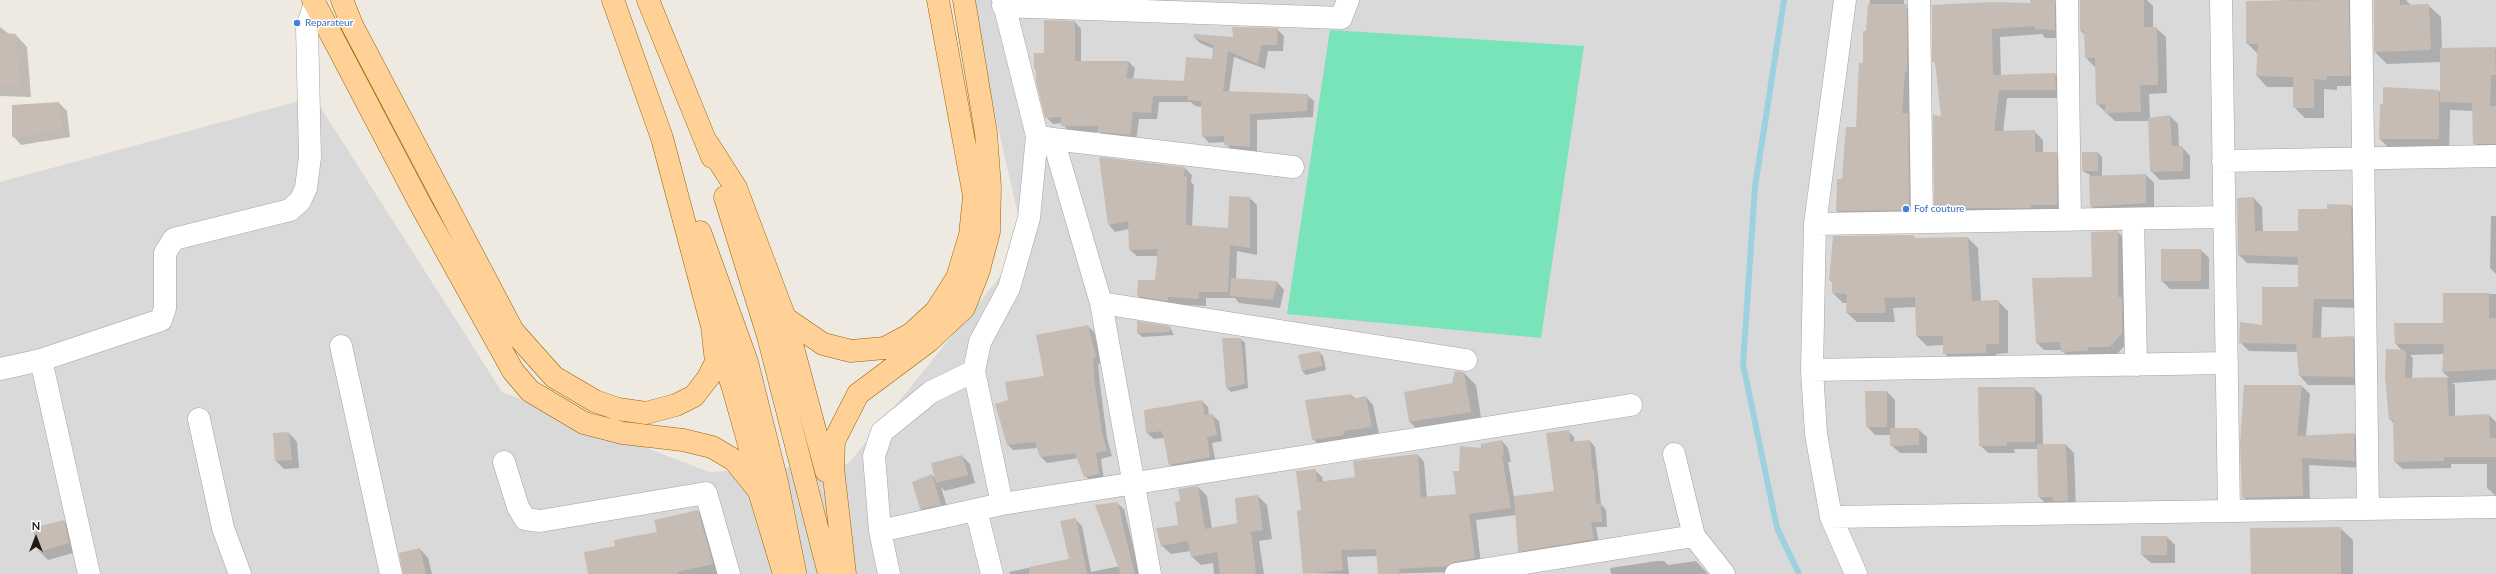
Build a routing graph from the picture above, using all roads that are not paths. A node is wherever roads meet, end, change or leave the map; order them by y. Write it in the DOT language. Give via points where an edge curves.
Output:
graph roads {
  1 [pos="342,0"];
  2 [pos="613,0"];
  3 [pos="648,0"];
  4 [pos="938,0"];
  5 [pos="964,0"];
  6 [pos="1348,0"];
  7 [pos="1845,0"];
  8 [pos="1919,0"];
  9 [pos="2067,0"];
  10 [pos="2221,0"];
  11 [pos="2360,0"];
  12 [pos="314,2"];
  13 [pos="1003,3"];
  14 [pos="1045,137"];
  15 [pos="662,138"];
  16 [pos="708,144"];
  17 [pos="2496,156"];
  18 [pos="2363,159"];
  19 [pos="2223,161"];
  20 [pos="1293,167"];
  21 [pos="2224,218"];
  22 [pos="2134,219"];
  23 [pos="2070,220"];
  24 [pos="1922,222"];
  25 [pos="1815,224"];
  26 [pos="1101,303"];
  27 [pos="785,318"];
  28 [pos="712,326"];
  29 [pos="341,346"];
  30 [pos="41,360"];
  31 [pos="1466,360"];
  32 [pos="2227,363"];
  33 [pos="2136,365"];
  34 [pos="0,369"];
  35 [pos="1812,370"];
  36 [pos="974,371"];
  37 [pos="1631,405"];
  38 [pos="199,419"];
  39 [pos="1674,454"];
  40 [pos="504,462"];
  41 [pos="1134,483"];
  42 [pos="759,491"];
  43 [pos="1002,504"];
  44 [pos="2496,507"];
  45 [pos="836,508"];
  46 [pos="2368,509"];
  47 [pos="976,510"];
  48 [pos="2229,511"];
  49 [pos="1831,517"];
  50 [pos="880,531"];
  51 [pos="1694,536"];
  52 [pos="89,574"];
  53 [pos="240,574"];
  54 [pos="391,574"];
  55 [pos="729,574"];
  56 [pos="784,574"];
  57 [pos="795,574"];
  58 [pos="828,574"];
  59 [pos="845,574"];
  60 [pos="889,574"];
  61 [pos="992,574"];
  62 [pos="1150,574"];
  63 [pos="1456,574"];
  64 [pos="1724,574"];
  65 [pos="1856,574"];
  1 -- 28 [label="main road" via="352,25 513,331 554,377 595,401 618,409 646,413 676,405 694,396 716,362"];
  2 -- 15 [label="main road"];
  3 -- 16 [label="main road"];
  4 -- 27 [label="main road" via="974,196 970,235 957,278 936,311 911,334 885,348 851,351 823,344"];
  5 -- 45 [label="main road" via="986,133 990,187 989,232 978,273 964,308 929,341 858,394 846,414 834,441"];
  6 -- 13 [label="street" via="1341,18"];
  7 -- 25 [label="street"];
  8 -- 24 [label="street"];
  9 -- 23 [label="street"];
  10 -- 19 [label="street"];
  11 -- 18 [label="street"];
  12 -- 30 [label="street" via="307,27 310,157 306,188 300,201 290,210 174,239 165,252 165,308 161,320"];
  12 -- 42 [label="main road" via="468,290 513,371 530,391 584,423 712,447 734,460"];
  13 -- 14 [label="street"];
  14 -- 20 [label="street"];
  14 -- 26 [label="street"];
  14 -- 36 [label="street" via="1029,218 1009,288 980,342"];
  15 -- 28 [label="main road"];
  15 -- 57 [label="main road" via="684,185 747,362 777,482"];
  16 -- 27 [label="main road" via="736,188"];
  16 -- 58 [label="main road" via="768,336"];
  17 -- 18 [label="street"];
  18 -- 19 [label="street"];
  18 -- 46 [label="street"];
  19 -- 21 [label="street"];
  21 -- 22 [label="street"];
  21 -- 32 [label="street"];
  22 -- 23 [label="street"];
  22 -- 33 [label="street"];
  23 -- 24 [label="street"];
  24 -- 25 [label="street"];
  25 -- 35 [label="street"];
  26 -- 31 [label="street"];
  26 -- 41 [label="street"];
  27 -- 45 [label="main road"];
  28 -- 42 [label="main road" via="746,431"];
  29 -- 54 [label="street"];
  30 -- 34 [label="street"];
  30 -- 52 [label="street"];
  32 -- 33 [label="street"];
  32 -- 48 [label="street"];
  33 -- 35 [label="street"];
  35 -- 49 [label="street" via="1816,434"];
  36 -- 43 [label="street"];
  36 -- 50 [label="street" via="932,392 882,432 874,456"];
  37 -- 41 [label="street"];
  38 -- 53 [label="street" via="223,528"];
  39 -- 51 [label="street"];
  40 -- 55 [label="street" via="518,507 525,519 540,521 706,493"];
  41 -- 43 [label="street"];
  41 -- 62 [label="street"];
  42 -- 56 [label="main road"];
  43 -- 47 [label="street"];
  44 -- 46 [label="street"];
  45 -- 59 [label="main road"];
  46 -- 48 [label="street"];
  47 -- 50 [label="street"];
  47 -- 61 [label="street"];
  48 -- 49 [label="street"];
  49 -- 65 [label="street"];
  50 -- 60 [label="street"];
  51 -- 63 [label="street"];
  51 -- 64 [label="street"];
}
